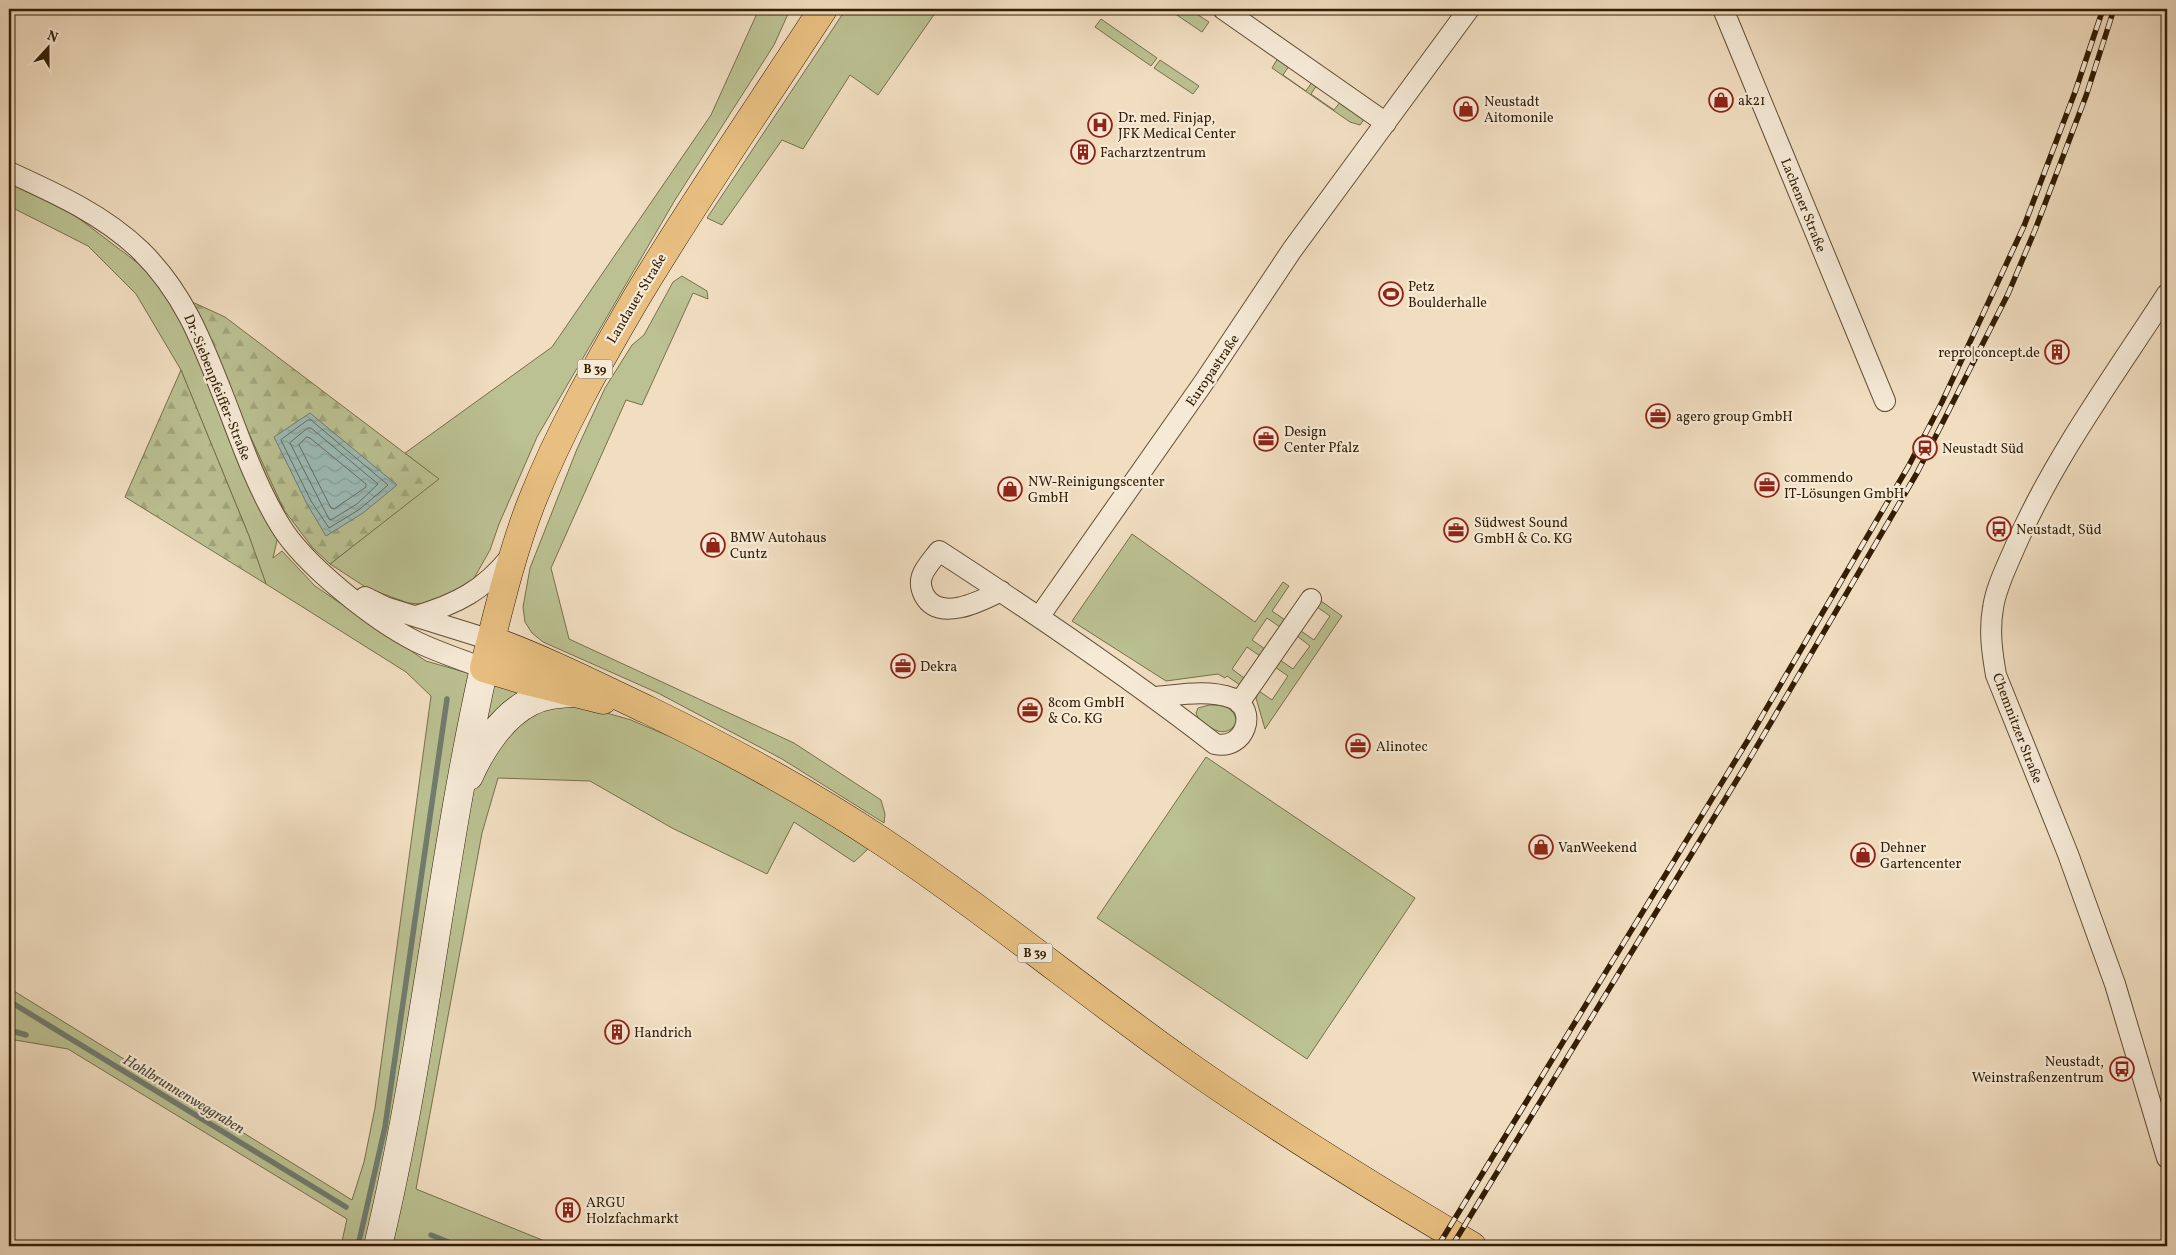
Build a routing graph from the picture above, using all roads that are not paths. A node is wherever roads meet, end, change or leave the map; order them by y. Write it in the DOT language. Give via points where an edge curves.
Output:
graph roads {
  1 [pos="823,9"];
  2 [pos="1223,9"];
  3 [pos="1470,9"];
  4 [pos="1723,9"];
  5 [pos="1386,123"];
  6 [pos="9,172"];
  7 [pos="2167,294"];
  8 [pos="1885,401"];
  9 [pos="516,550"];
  10 [pos="328,578"];
  11 [pos="1001,591"];
  12 [pos="1311,599"];
  13 [pos="416,616"];
  14 [pos="1039,617"];
  15 [pos="491,640"];
  16 [pos="484,668"];
  17 [pos="571,693"];
  18 [pos="1154,696"];
  19 [pos="1239,703"];
  20 [pos="648,711"];
  21 [pos="458,803"];
  22 [pos="2167,1158"];
  23 [pos="378,1246"];
  24 [pos="1472,1246"];
  1 -- 9 [label="main road, Landauer Straße / B 39" via="697,199 606,350 551,457"];
  2 -- 5 [label="street"];
  3 -- 5 [label="street, Europastraße"];
  4 -- 8 [label="street, Lachener Straße"];
  5 -- 14 [label="street, Europastraße" via="1292,250"];
  6 -- 10 [label="street, Dr.-Siebenpfeiffer-Straße" via="96,216 141,251 161,275 188,312 251,468 280,526"];
  7 -- 22 [label="street, Chemnitzer Straße" via="2042,489 2002,578 1990,626 1996,675 2068,854 2115,984"];
  9 -- 13 [label="street" via="496,574 473,593 446,608"];
  9 -- 15 [label="main road, Landauer Straße / B 39"];
  10 -- 13 [label="street, Dr.-Siebenpfeiffer-Straße" via="385,607"];
  10 -- 16 [label="street, Dr.-Siebenpfeiffer-Straße" via="355,601 416,641"];
  11 -- 14 [label="street"];
  12 -- 19 [label="street"];
  13 -- 15 [label="street, Dr.-Siebenpfeiffer-Straße"];
  14 -- 18 [label="street"];
  15 -- 16 [label="main road, B 39"];
  15 -- 20 [label="main road, B 39" via="532,655"];
  16 -- 17 [label="main road, B 39"];
  16 -- 21 [label="main road"];
  17 -- 20 [label="main road, B 39"];
  17 -- 21 [label="main road" via="548,695 517,710 483,751"];
  18 -- 19 [label="street" via="1216,695"];
  18 -- 19 [label="street" via="1215,744 1224,746 1234,743 1246,725 1244,708"];
  20 -- 24 [label="main road, B 39" via="712,741 829,808 942,884 1184,1063 1308,1145"];
  21 -- 23 [label="main road" via="403,1135"];
}
